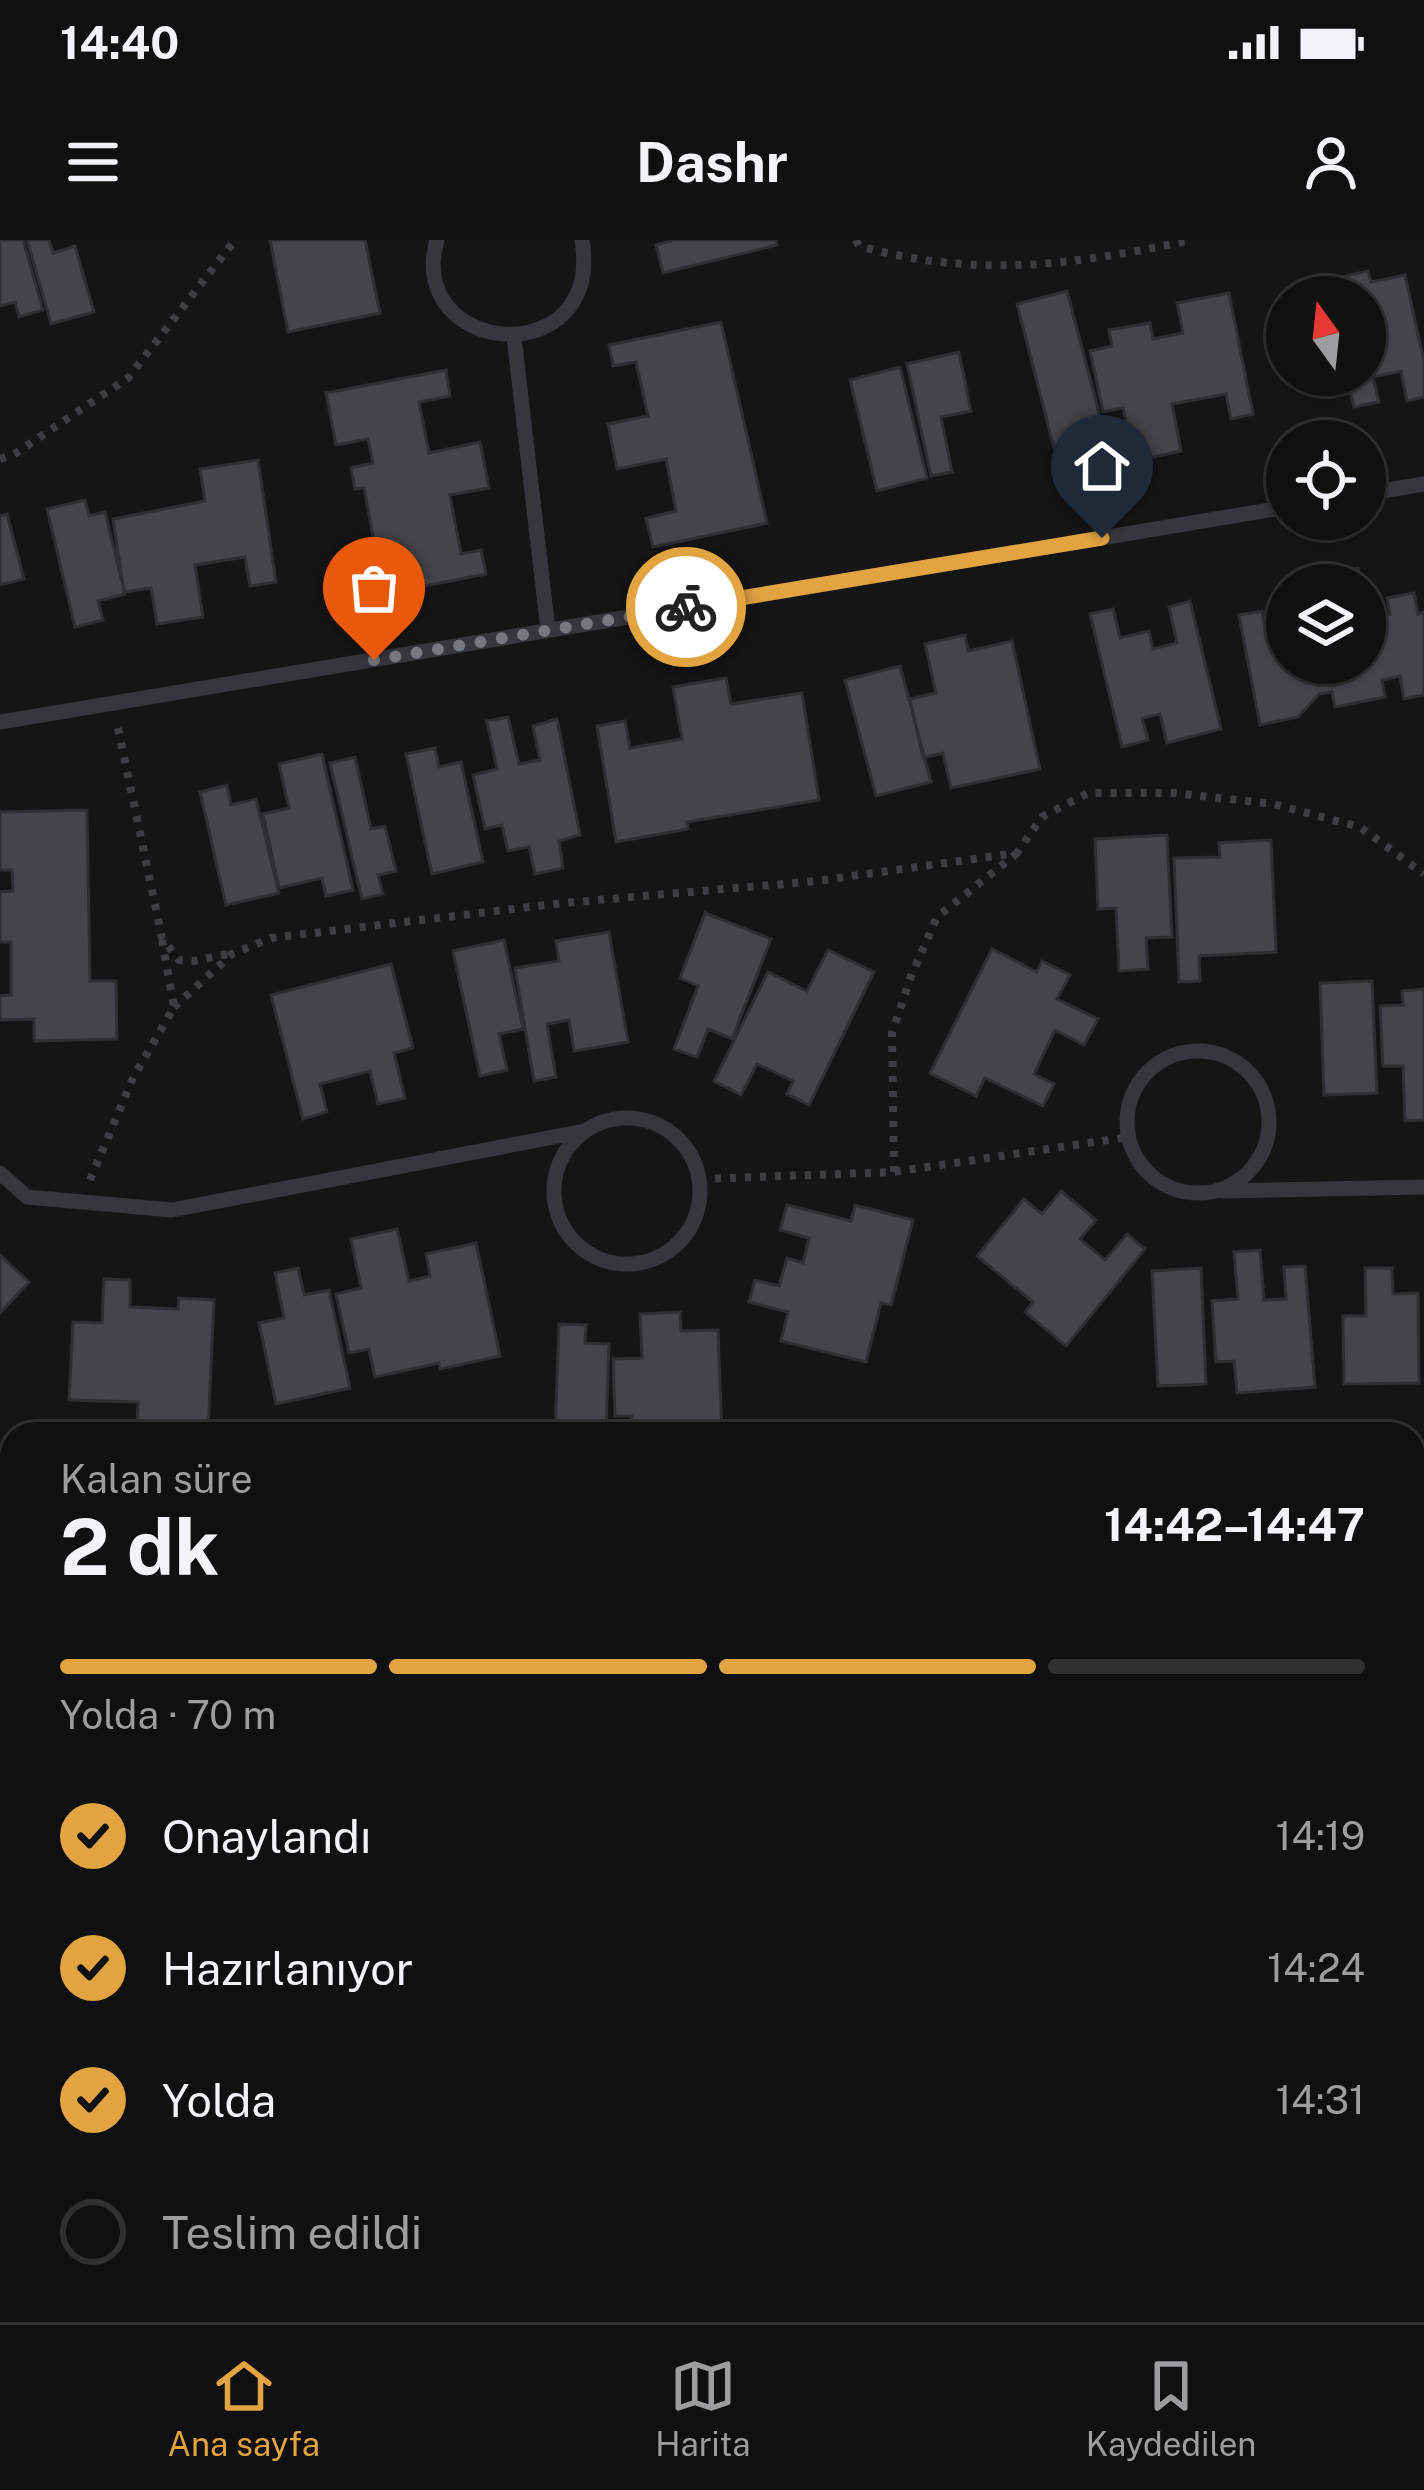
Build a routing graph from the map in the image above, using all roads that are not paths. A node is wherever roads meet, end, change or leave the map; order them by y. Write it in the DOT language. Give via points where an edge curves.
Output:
graph roads {
  1 [pos="437,240"];
  2 [pos="582,240"];
  3 [pos="514,337"];
  4 [pos="1424,484"];
  5 [pos="1386,490"];
  6 [pos="1266,511"];
  7 [pos="548,631"];
  8 [pos="0,722"];
  9 [pos="585,1131"];
  10 [pos="0,1173"];
  11 [pos="1424,1187"];
  12 [pos="1218,1191"];
  1 -- 3 [label="lane" via="438,289 452,312 473,328"];
  2 -- 3 [label="lane" via="578,295 540,331"];
  3 -- 7 [label="lane"];
  4 -- 5 [label="lane"];
  6 -- 7 [label="lane"];
  7 -- 8 [label="lane"];
  9 -- 9 [label="lane" via="634,1118 680,1139 694,1160 700,1204 691,1228 652,1261 602,1260 563,1228 554,1178"];
  9 -- 10 [label="lane" via="172,1210 27,1197"];
  11 -- 12 [label="lane"];
  12 -- 12 [label="lane" via="1168,1187 1148,1174 1128,1137 1131,1101 1150,1070 1172,1056 1221,1054 1261,1089 1270,1125 1265,1149 1252,1170"];
}
